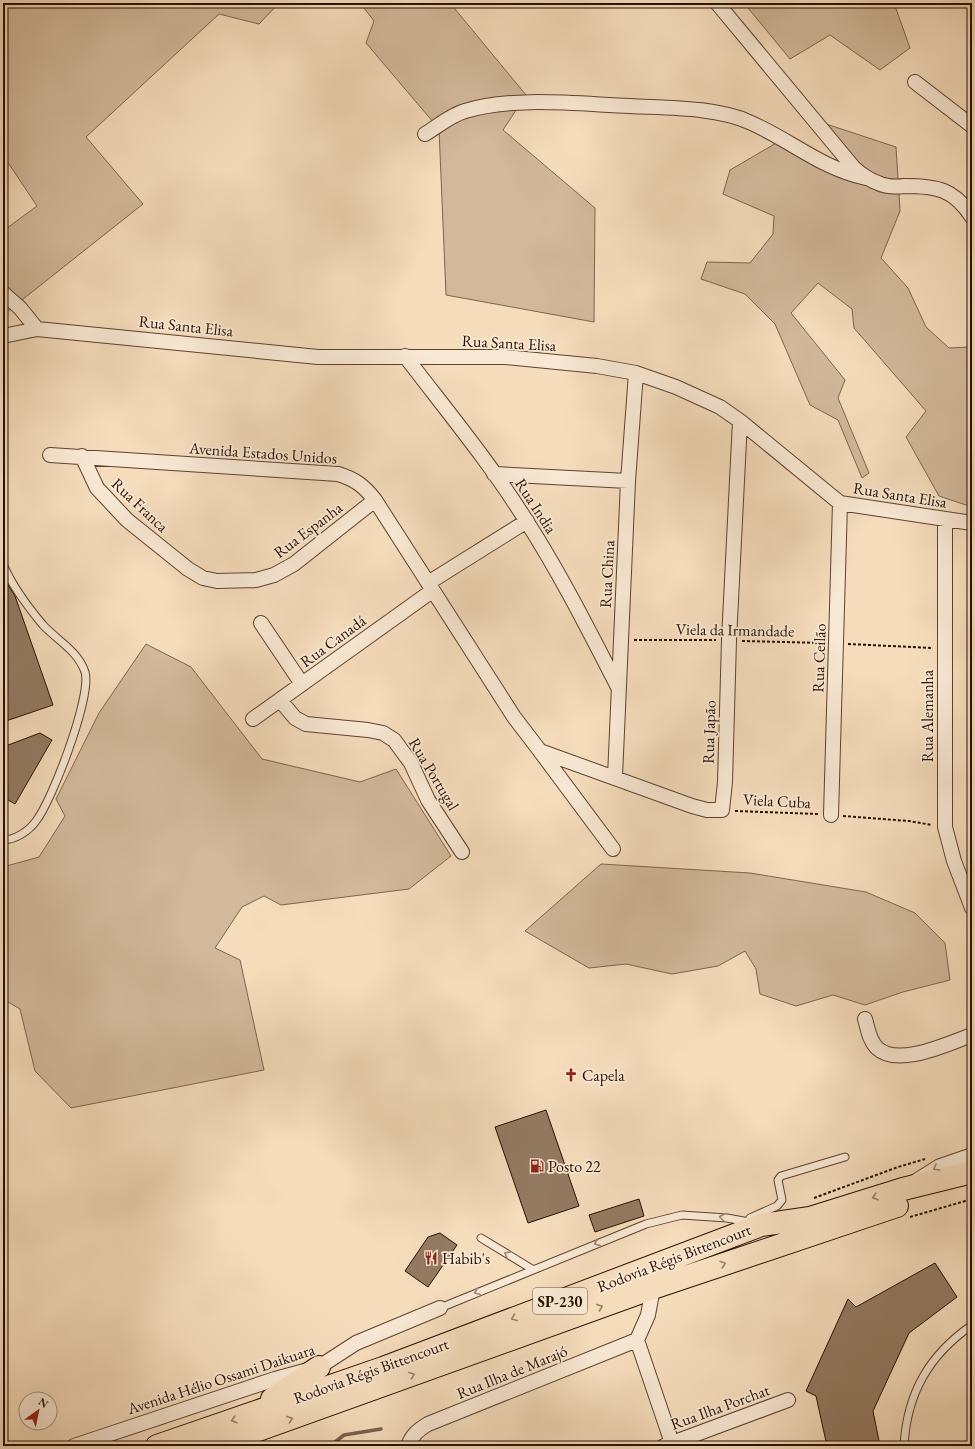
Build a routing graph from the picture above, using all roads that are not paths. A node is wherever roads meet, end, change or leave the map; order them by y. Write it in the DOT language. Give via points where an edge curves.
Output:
graph roads {
  1 [pos="717,3"];
  2 [pos="915,82"];
  3 [pos="972,126"];
  4 [pos="425,134"];
  5 [pos="866,178"];
  6 [pos="972,216"];
  7 [pos="3,293"];
  8 [pos="37,329"];
  9 [pos="3,336"];
  10 [pos="405,356"];
  11 [pos="636,373"];
  12 [pos="740,421"];
  13 [pos="50,455"];
  14 [pos="82,456"];
  15 [pos="494,474"];
  16 [pos="628,481"];
  17 [pos="375,500"];
  18 [pos="840,503"];
  19 [pos="945,519"];
  20 [pos="527,521"];
  21 [pos="972,523"];
  22 [pos="3,564"];
  23 [pos="188,569"];
  24 [pos="430,587"];
  25 [pos="261,623"];
  26 [pos="302,684"];
  27 [pos="618,687"];
  28 [pos="280,700"];
  29 [pos="253,719"];
  30 [pos="540,751"];
  31 [pos="616,777"];
  32 [pos="831,815"];
  33 [pos="3,840"];
  34 [pos="613,849"];
  35 [pos="462,852"];
  36 [pos="972,908"];
  37 [pos="865,1019"];
  38 [pos="972,1035"];
  39 [pos="972,1156"];
  40 [pos="845,1157"];
  41 [pos="972,1172"];
  42 [pos="972,1185"];
  43 [pos="903,1189"];
  44 [pos="751,1223"];
  45 [pos="481,1238"];
  46 [pos="532,1269"];
  47 [pos="654,1288"];
  48 [pos="440,1308"];
  49 [pos="972,1325"];
  50 [pos="637,1340"];
  51 [pos="319,1367"];
  52 [pos="788,1400"];
  53 [pos="255,1412"];
  54 [pos="668,1445"];
  55 [pos="74,1446"];
  56 [pos="157,1446"];
  57 [pos="214,1446"];
  58 [pos="408,1446"];
  59 [pos="904,1446"];
  1 -- 5 [label="street" via="854,168"];
  2 -- 3 [label="street"];
  4 -- 5 [label="street" via="463,112 492,105 562,102 704,111 749,121 838,171"];
  5 -- 6 [label="street" via="878,184 895,187 929,186 945,190 957,198"];
  7 -- 8 [label="street" via="20,308"];
  8 -- 9 [label="street, Rua Santa Elisa"];
  8 -- 10 [label="street, Rua Santa Elisa" via="318,356"];
  10 -- 11 [label="street, Rua Santa Elisa" via="505,357 597,366"];
  10 -- 15 [label="street, Rua India"];
  11 -- 12 [label="street, Rua Santa Elisa" via="697,396 720,407"];
  11 -- 16 [label="street, Rua China"];
  12 -- 18 [label="street, Rua Santa Elisa"];
  12 -- 31 [label="street, Rua Japão" via="722,810 692,806"];
  13 -- 14 [label="street, Avenida Estados Unidos"];
  14 -- 17 [label="street, Avenida Estados Unidos" via="338,474 352,478 365,486"];
  14 -- 23 [label="street, Rua Franca" via="97,488 133,525"];
  15 -- 16 [label="street"];
  15 -- 20 [label="street, Rua India"];
  16 -- 27 [label="street, Rua China"];
  17 -- 23 [label="street, Rua Espanha" via="294,564 274,575 256,580 217,581 203,578"];
  17 -- 24 [label="street, Avenida Estados Unidos"];
  18 -- 19 [label="street, Rua Santa Elisa"];
  18 -- 32 [label="street, Rua Ceilão"];
  19 -- 21 [label="street, Rua Santa Elisa"];
  19 -- 36 [label="street, Rua Alemanha" via="945,827 954,862"];
  20 -- 24 [label="street, Rua Canadá"];
  20 -- 27 [label="street, Rua India"];
  22 -- 33 [label="lane" via="23,599 44,626 62,640 79,660 85,673 85,685 80,711 56,784 37,821 26,832"];
  24 -- 26 [label="street, Rua Canadá"];
  24 -- 30 [label="street, Avenida Estados Unidos" via="514,717"];
  25 -- 26 [label="street"];
  26 -- 28 [label="street, Rua Canadá"];
  27 -- 31 [label="street, Rua China"];
  28 -- 29 [label="street, Rua Canadá"];
  28 -- 35 [label="street, Rua Portugal" via="295,718 306,724 368,730 383,733 394,740 411,763 428,800"];
  30 -- 31 [label="street"];
  30 -- 34 [label="street"];
  37 -- 38 [label="street" via="871,1040 877,1048 890,1055 914,1055"];
  39 -- 43 [label="street, one-way" via="940,1166"];
  40 -- 44 [label="lane" via="781,1176 777,1186 782,1200"];
  41 -- 43 [label="highway, Rodovia Régis Bittencourt / SP-230"];
  47 -- 42 [label="highway, Rodovia Régis Bittencourt / SP-230, one-way" via="942,1191"];
  43 -- 44 [label="highway, Rodovia Régis Bittencourt / SP-230, one-way" via="810,1218"];
  44 -- 46 [label="lane, one-way" via="682,1214 646,1224"];
  44 -- 53 [label="highway, Rodovia Régis Bittencourt / SP-230, one-way" via="383,1368"];
  46 -- 45 [label="lane, one-way"];
  46 -- 48 [label="lane, one-way"];
  47 -- 50 [label="street" via="648,1315"];
  57 -- 47 [label="highway, Rodovia Régis Bittencourt / SP-230, one-way"];
  48 -- 51 [label="street, Avenida Hélio Ossami Daikuara" via="356,1343"];
  49 -- 59 [label="lane" via="943,1350 924,1373 912,1399"];
  50 -- 54 [label="street"];
  50 -- 58 [label="street, Rua Ilha de Marajó" via="428,1424 418,1430"];
  51 -- 53 [label="highway"];
  51 -- 55 [label="street, Avenida Hélio Ossami Daikuara" via="275,1379"];
  52 -- 54 [label="street, Rua Ilha Porchat"];
  53 -- 56 [label="highway, Rodovia Régis Bittencourt / SP-230, one-way"];
}
